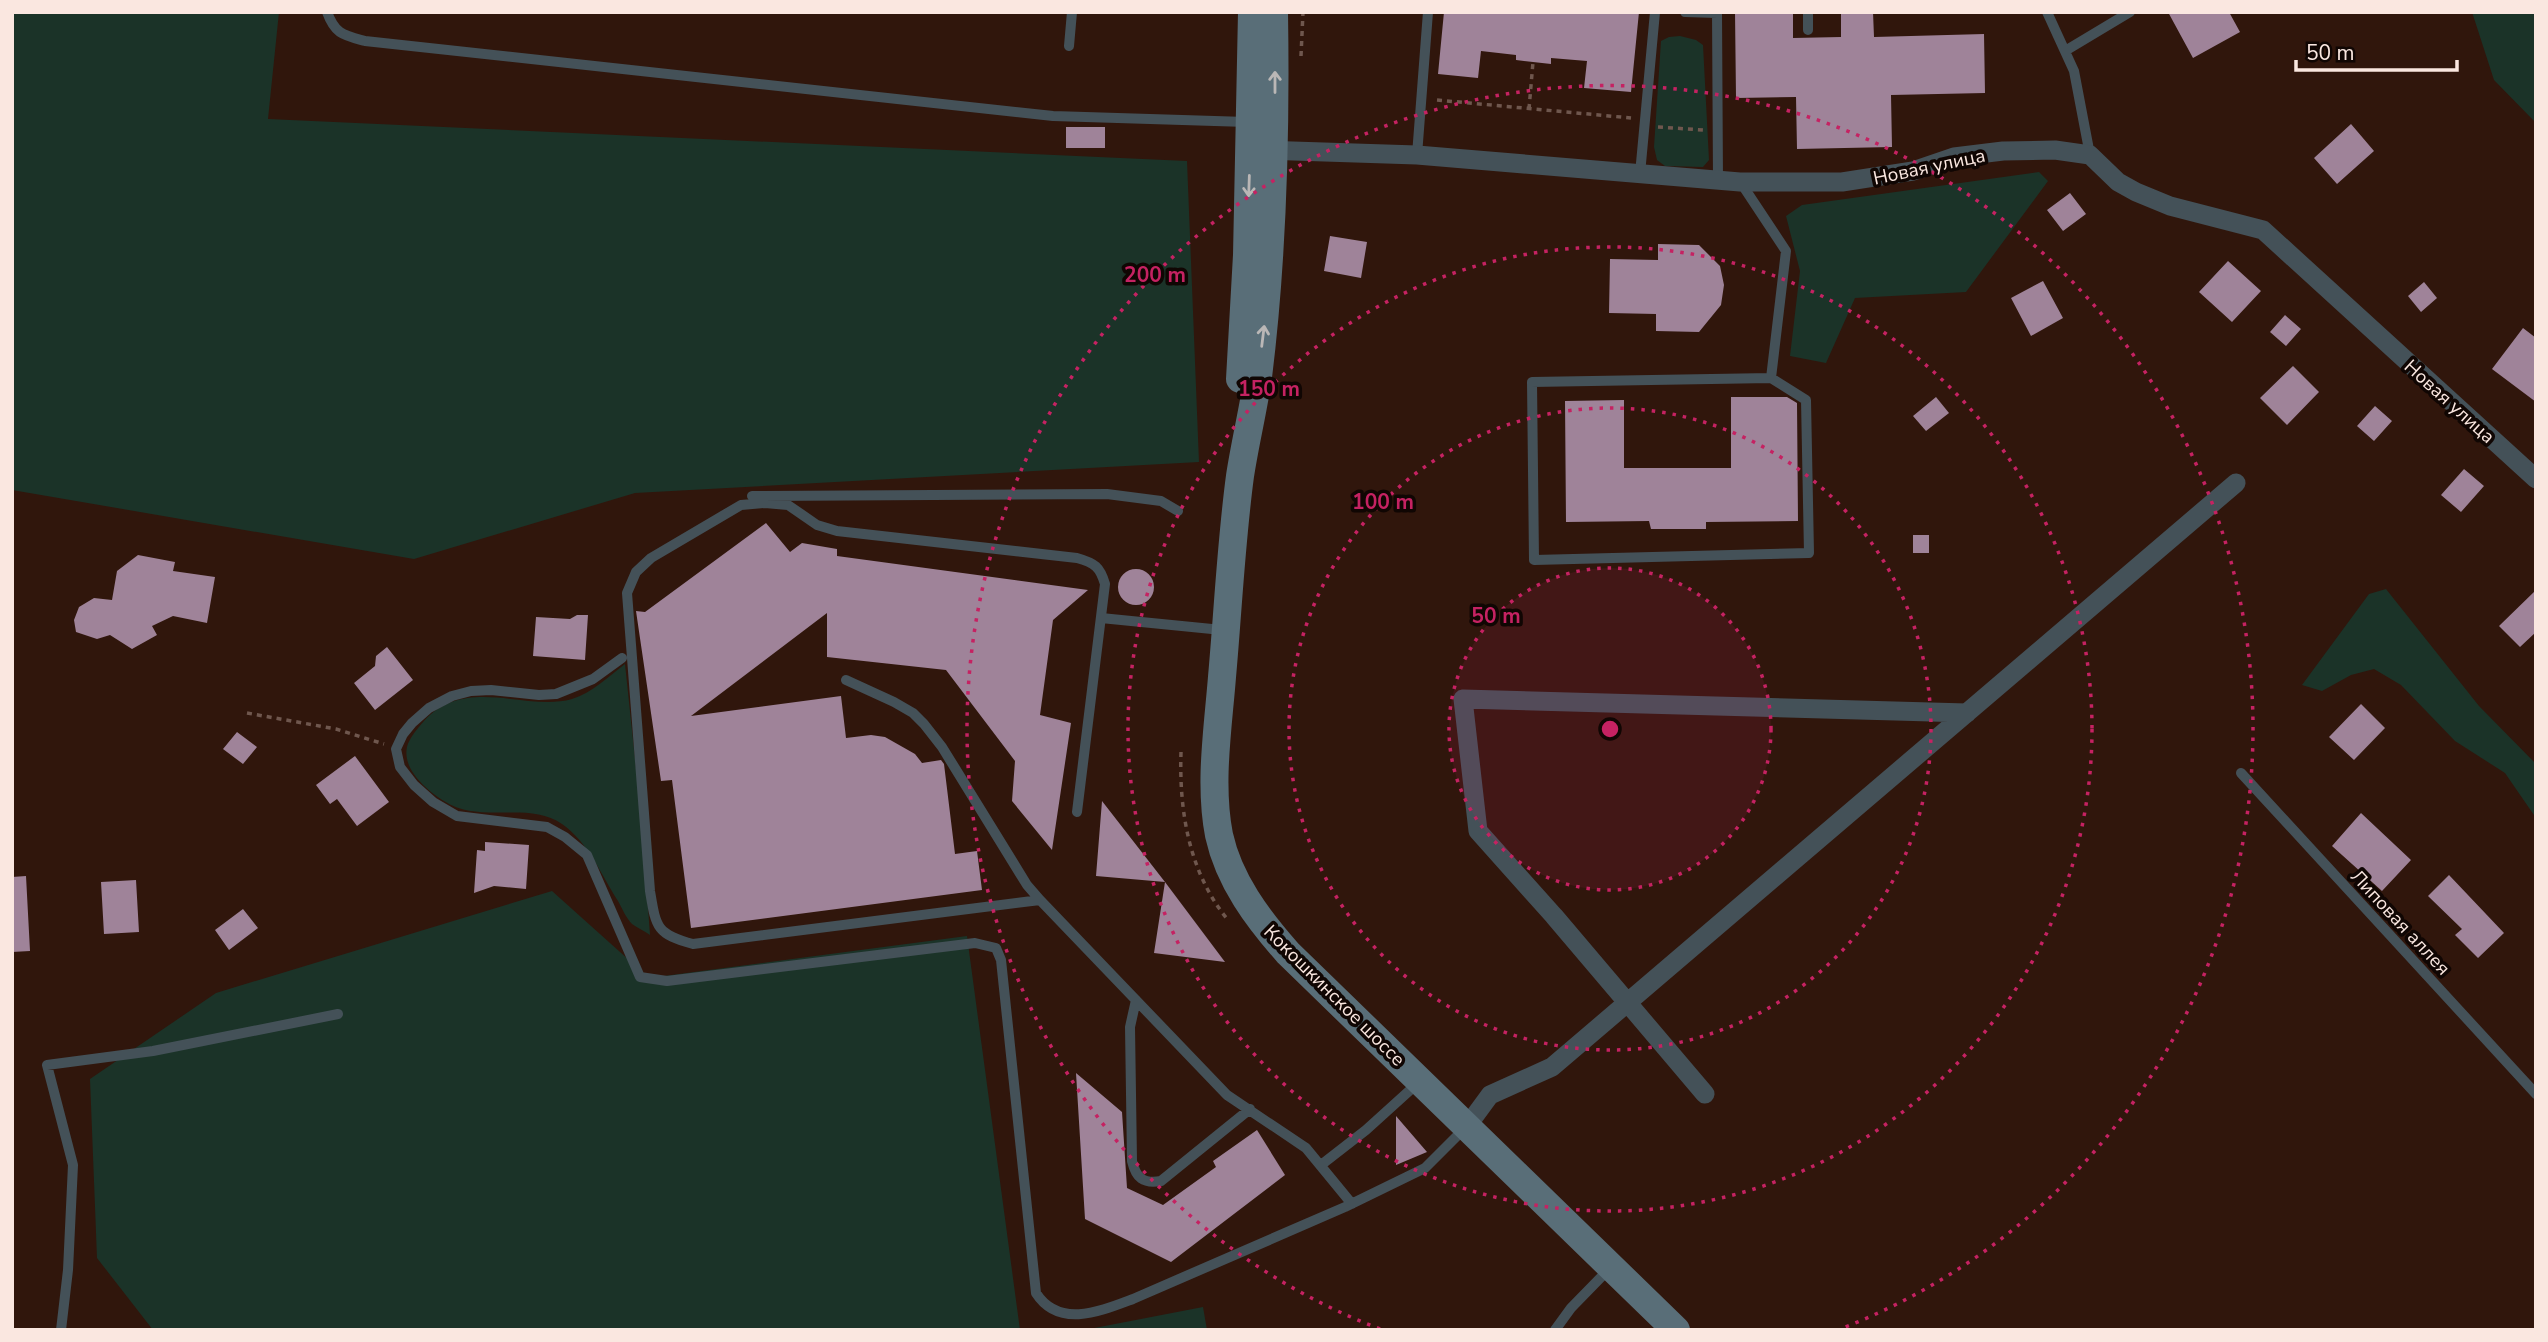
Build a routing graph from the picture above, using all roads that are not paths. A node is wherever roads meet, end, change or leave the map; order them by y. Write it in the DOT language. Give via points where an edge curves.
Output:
graph roads {
  1 [pos="327,12"];
  2 [pos="1072,12"];
  3 [pos="1252,12"];
  4 [pos="1274,12"];
  5 [pos="1428,12"];
  6 [pos="1655,12"];
  7 [pos="1685,12"];
  8 [pos="1808,12"];
  9 [pos="2047,12"];
  10 [pos="2130,12"];
  11 [pos="1717,13"];
  12 [pos="1808,30"];
  13 [pos="1069,46"];
  14 [pos="2065,51"];
  15 [pos="1251,122"];
  16 [pos="1262,150"];
  17 [pos="1417,155"];
  18 [pos="2090,155"];
  19 [pos="1640,174"];
  20 [pos="1718,181"];
  21 [pos="1740,182"];
  22 [pos="1771,378"];
  23 [pos="2536,480"];
  24 [pos="2236,483"];
  25 [pos="752,496"];
  26 [pos="1178,511"];
  27 [pos="1101,618"];
  28 [pos="1227,630"];
  29 [pos="622,658"];
  30 [pos="846,680"];
  31 [pos="1967,713"];
  32 [pos="2241,773"];
  33 [pos="1077,812"];
  34 [pos="1040,900"];
  35 [pos="1136,1000"];
  36 [pos="1626,1004"];
  37 [pos="338,1014"];
  38 [pos="1420,1081"];
  39 [pos="1705,1094"];
  40 [pos="2536,1094"];
  41 [pos="1250,1109"];
  42 [pos="1468,1125"];
  43 [pos="1321,1165"];
  44 [pos="1352,1204"];
  45 [pos="1610,1268"];
  46 [pos="61,1330"];
  47 [pos="1555,1330"];
  48 [pos="1676,1330"];
  1 -- 15 [label="lane" via="333,28 365,41 1053,116"];
  2 -- 13 [label="lane"];
  3 -- 15 [label="main road"];
  16 -- 4 [label="main road, one-way"];
  5 -- 17 [label="lane"];
  6 -- 19 [label="lane"];
  7 -- 11 [label="lane"];
  8 -- 12 [label="lane"];
  9 -- 14 [label="lane"];
  10 -- 14 [label="lane"];
  11 -- 20 [label="lane"];
  14 -- 18 [label="lane" via="2074,71"];
  15 -- 16 [label="main road"];
  16 -- 17 [label="street, Новая улица"];
  16 -- 28 [label="main road, Кокошкинское шоссе" via="1271,239 1264,324 1240,476"];
  17 -- 19 [label="street, Новая улица"];
  18 -- 21 [label="street, Новая улица" via="2003,151 1842,182"];
  18 -- 23 [label="street, Новая улица" via="2136,192 2170,206 2263,230"];
  19 -- 20 [label="street, Новая улица"];
  20 -- 21 [label="street, Новая улица"];
  21 -- 22 [label="lane" via="1786,251"];
  22 -- 22 [label="lane" via="1806,400 1809,553 1534,560 1532,382"];
  24 -- 31 [label="street"];
  25 -- 26 [label="lane" via="1107,494 1161,501"];
  27 -- 28 [label="lane"];
  27 -- 33 [label="lane"];
  27 -- 34 [label="lane" via="1105,584 1101,569 1093,562 837,531 817,526 788,505 765,503 741,505 651,558 636,572 627,593 650,891 661,931 693,944"];
  28 -- 38 [label="main road, Кокошкинское шоссе" via="1215,806 1232,873 1258,917 1288,953"];
  29 -- 44 [label="lane" via="593,679 556,694 491,690 452,696 429,708 402,734 396,749 400,766 433,802 457,816 547,827 587,855 640,977 667,981 975,943 996,948 1036,1293 1043,1304 1075,1316 1104,1310"];
  30 -- 34 [label="lane" via="894,702 924,724"];
  31 -- 36 [label="street"];
  31 -- 36 [label="street" via="1463,699 1478,831"];
  32 -- 40 [label="lane, Липовая аллея"];
  34 -- 35 [label="lane"];
  35 -- 41 [label="lane" via="1227,1095"];
  35 -- 41 [label="lane" via="1130,1027 1132,1161 1143,1181 1161,1181"];
  36 -- 39 [label="street"];
  36 -- 42 [label="street" via="1552,1068 1490,1095"];
  37 -- 46 [label="lane" via="153,1051 47,1065 73,1166"];
  38 -- 42 [label="main road, Кокошкинское шоссе"];
  38 -- 43 [label="lane"];
  41 -- 43 [label="lane" via="1306,1148"];
  42 -- 44 [label="lane" via="1425,1168"];
  42 -- 45 [label="main road, Кокошкинское шоссе"];
  43 -- 44 [label="lane"];
  45 -- 47 [label="lane"];
  45 -- 48 [label="main road, Кокошкинское шоссе"];
}
